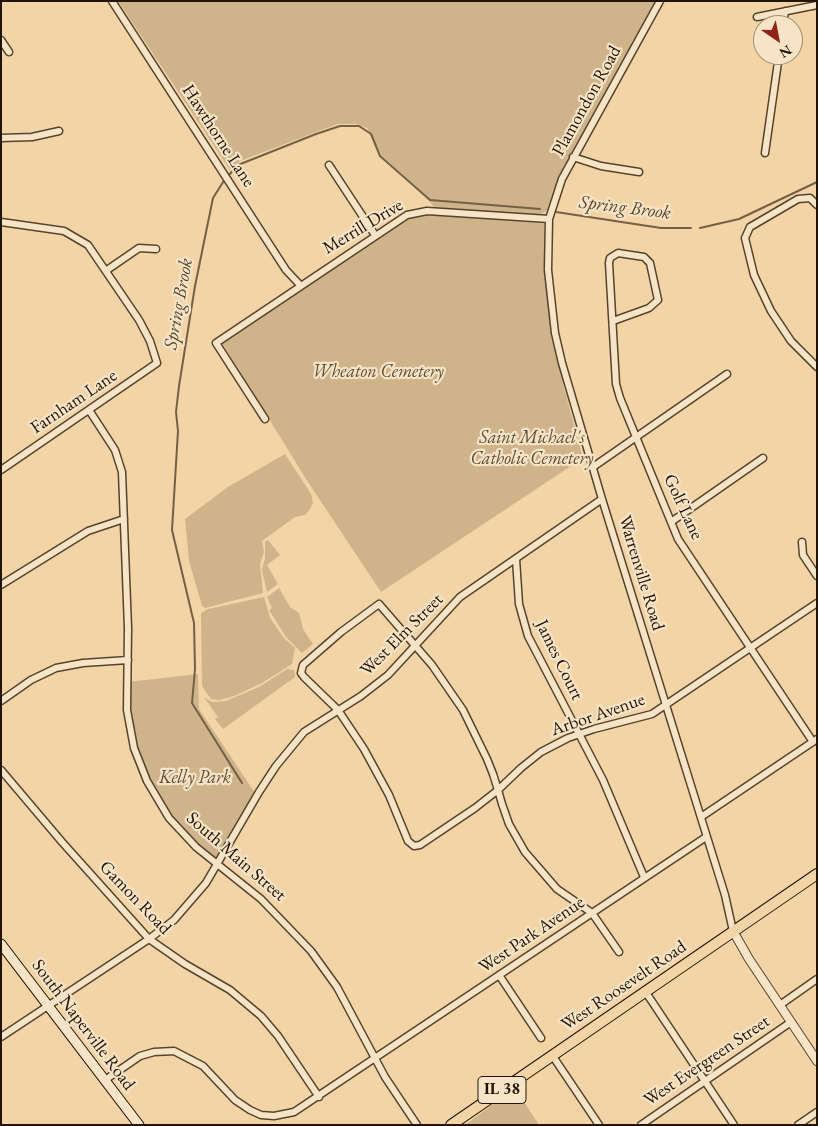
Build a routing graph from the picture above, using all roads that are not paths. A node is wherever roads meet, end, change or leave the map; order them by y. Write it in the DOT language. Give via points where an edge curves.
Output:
graph roads {
  1 [pos="112,1"];
  2 [pos="660,1"];
  3 [pos="817,5"];
  4 [pos="785,11"];
  5 [pos="766,15"];
  6 [pos="784,15"];
  7 [pos="1,40"];
  8 [pos="9,52"];
  9 [pos="778,65"];
  10 [pos="59,131"];
  11 [pos="1,138"];
  12 [pos="765,153"];
  13 [pos="574,157"];
  14 [pos="329,165"];
  15 [pos="639,172"];
  16 [pos="817,205"];
  17 [pos="549,219"];
  18 [pos="1,222"];
  19 [pos="375,235"];
  20 [pos="156,249"];
  21 [pos="107,270"];
  22 [pos="300,285"];
  23 [pos="613,321"];
  24 [pos="817,367"];
  25 [pos="727,374"];
  26 [pos="89,410"];
  27 [pos="265,419"];
  28 [pos="635,437"];
  29 [pos="763,458"];
  30 [pos="593,467"];
  31 [pos="1,470"];
  32 [pos="602,500"];
  33 [pos="124,520"];
  34 [pos="671,522"];
  35 [pos="802,542"];
  36 [pos="516,559"];
  37 [pos="817,576"];
  38 [pos="1,585"];
  39 [pos="817,603"];
  40 [pos="417,646"];
  41 [pos="751,649"];
  42 [pos="128,660"];
  43 [pos="1,701"];
  44 [pos="667,706"];
  45 [pos="338,710"];
  46 [pos="580,734"];
  47 [pos="815,741"];
  48 [pos="1,770"];
  49 [pos="498,790"];
  50 [pos="701,817"];
  51 [pos="706,837"];
  52 [pos="217,866"];
  53 [pos="817,874"];
  54 [pos="644,877"];
  55 [pos="592,913"];
  56 [pos="733,931"];
  57 [pos="148,939"];
  58 [pos="1,944"];
  59 [pos="619,952"];
  60 [pos="499,975"];
  61 [pos="817,979"];
  62 [pos="645,991"];
  63 [pos="780,1005"];
  64 [pos="49,1006"];
  65 [pos="791,1022"];
  66 [pos="1,1037"];
  67 [pos="541,1038"];
  68 [pos="552,1055"];
  69 [pos="375,1058"];
  70 [pos="817,1061"];
  71 [pos="105,1080"];
  72 [pos="705,1080"];
  73 [pos="319,1097"];
  74 [pos="817,1112"];
  75 [pos="139,1125"];
  76 [pos="417,1125"];
  77 [pos="451,1125"];
  78 [pos="599,1125"];
  79 [pos="640,1125"];
  80 [pos="734,1125"];
  81 [pos="798,1125"];
  1 -- 22 [label="street, Hawthorne Lane" via="286,270"];
  2 -- 13 [label="street, Plamondon Road"];
  3 -- 4 [label="street"];
  4 -- 5 [label="street"];
  4 -- 6 [label="street"];
  7 -- 8 [label="street"];
  9 -- 12 [label="street"];
  10 -- 11 [label="street" via="32,137"];
  13 -- 15 [label="street" via="601,166"];
  13 -- 17 [label="street, Plamondon Road" via="556,194"];
  14 -- 19 [label="street"];
  16 -- 24 [label="street" via="808,197 798,199 750,227 746,233 746,246 767,304 791,341"];
  17 -- 19 [label="street, Merrill Drive" via="427,211 408,215"];
  17 -- 30 [label="street, Warrenville Road" via="548,270 555,333"];
  18 -- 21 [label="street" via="64,232 76,237 92,250"];
  19 -- 22 [label="street, Merrill Drive"];
  20 -- 21 [label="street" via="139,248"];
  21 -- 26 [label="street, Farnham Lane" via="139,320 157,363"];
  22 -- 27 [label="street, Merrill Drive" via="216,342"];
  23 -- 23 [label="street, Golf Lane" via="653,306 658,295 648,260 641,256 618,253 612,256 609,263"];
  23 -- 28 [label="street, Golf Lane" via="616,384"];
  25 -- 28 [label="street"];
  26 -- 31 [label="street, Farnham Lane"];
  26 -- 33 [label="street, South Main Street" via="118,457 122,472"];
  28 -- 30 [label="street"];
  28 -- 34 [label="street, Golf Lane"];
  29 -- 34 [label="street"];
  30 -- 32 [label="street, Warrenville Road"];
  32 -- 36 [label="street, West Elm Street"];
  32 -- 44 [label="street, Warrenville Road"];
  33 -- 38 [label="street" via="93,528"];
  33 -- 42 [label="street, South Main Street"];
  34 -- 41 [label="street, Golf Lane" via="678,539"];
  35 -- 37 [label="street" via="804,555"];
  36 -- 40 [label="street, West Elm Street" via="460,597"];
  36 -- 46 [label="street, James Court" via="519,604 528,636"];
  39 -- 41 [label="street, Arbor Avenue"];
  40 -- 45 [label="street, West Elm Street" via="380,682"];
  40 -- 45 [label="street" via="379,604 341,632 303,665 301,673"];
  40 -- 49 [label="street" via="467,718"];
  41 -- 44 [label="street, Arbor Avenue"];
  41 -- 47 [label="street, Golf Lane"];
  42 -- 43 [label="street" via="56,668 31,680"];
  42 -- 52 [label="street, South Main Street" via="128,717 142,771 169,818"];
  44 -- 46 [label="street, Arbor Avenue" via="641,718"];
  44 -- 50 [label="street, Warrenville Road"];
  45 -- 49 [label="street, Arbor Avenue" via="380,778 408,841 414,846 463,817"];
  45 -- 52 [label="street, West Elm Street" via="313,724 296,739 259,792"];
  46 -- 49 [label="street, Arbor Avenue" via="541,752"];
  46 -- 54 [label="street, James Court"];
  47 -- 50 [label="street"];
  48 -- 57 [label="street, Gamon Road"];
  49 -- 55 [label="street" via="509,824 525,852 557,889"];
  50 -- 51 [label="street, Warrenville Road"];
  51 -- 54 [label="street, West Park Avenue"];
  51 -- 56 [label="street, Warrenville Road"];
  52 -- 57 [label="street, West Elm Street" via="188,906"];
  52 -- 69 [label="street, South Main Street" via="261,899 312,951 347,1003"];
  53 -- 56 [label="main road, West Roosevelt Road / IL 38"];
  54 -- 55 [label="street, West Park Avenue"];
  55 -- 59 [label="street"];
  55 -- 60 [label="street, West Park Avenue"];
  56 -- 62 [label="main road, West Roosevelt Road / IL 38"];
  56 -- 63 [label="street"];
  57 -- 64 [label="street, West Elm Street"];
  57 -- 73 [label="street, Gamon Road" via="253,1008 278,1036"];
  58 -- 64 [label="main road, South Naperville Road"];
  60 -- 67 [label="street"];
  60 -- 69 [label="street, West Park Avenue"];
  61 -- 63 [label="street, West Evergreen Street"];
  62 -- 68 [label="main road, West Roosevelt Road / IL 38"];
  62 -- 72 [label="street"];
  63 -- 65 [label="street"];
  64 -- 66 [label="street, West Elm Street"];
  64 -- 71 [label="main road, South Naperville Road"];
  65 -- 70 [label="street"];
  65 -- 72 [label="street, West Evergreen Street"];
  68 -- 77 [label="main road, West Roosevelt Road / IL 38"];
  68 -- 78 [label="street"];
  69 -- 73 [label="street, West Park Avenue"];
  69 -- 76 [label="street, South Main Street"];
  71 -- 73 [label="street, West Park Avenue" via="140,1056 174,1051 198,1062 235,1100 261,1115 294,1112"];
  71 -- 75 [label="main road, South Naperville Road"];
  72 -- 79 [label="street, West Evergreen Street"];
  72 -- 80 [label="street"];
  74 -- 81 [label="street"];
}
